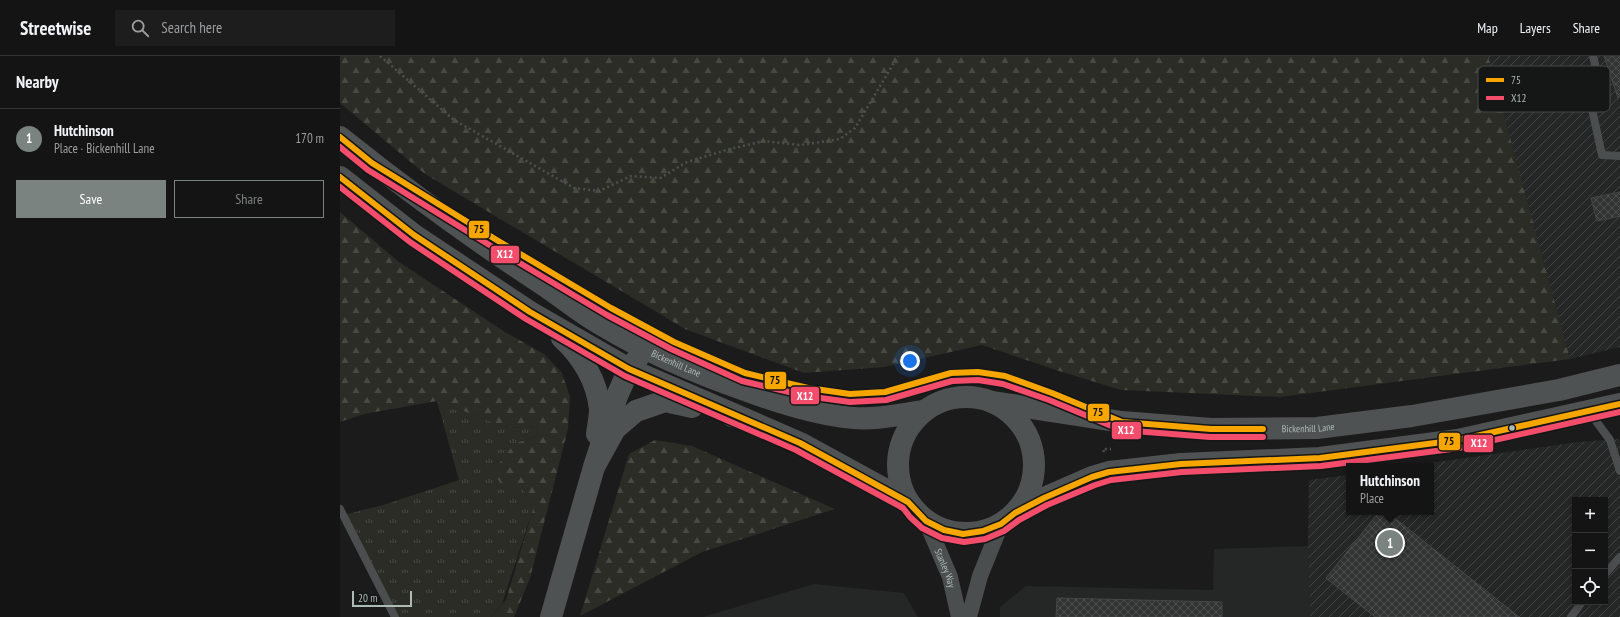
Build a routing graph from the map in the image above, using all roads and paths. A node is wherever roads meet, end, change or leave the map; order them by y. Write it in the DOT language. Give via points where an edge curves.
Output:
graph roads {
  1 [pos="380,56"];
  2 [pos="898,56"];
  3 [pos="1593,56"];
  4 [pos="1596,66"];
  5 [pos="1593,112"];
  6 [pos="340,137"];
  7 [pos="1620,156"];
  8 [pos="372,163"];
  9 [pos="340,177"];
  10 [pos="530,312"];
  11 [pos="674,342"];
  12 [pos="652,351"];
  13 [pos="629,370"];
  14 [pos="1620,375"];
  15 [pos="993,402"];
  16 [pos="1620,404"];
  17 [pos="924,411"];
  18 [pos="1590,412"];
  19 [pos="745,418"];
  20 [pos="1122,422"];
  21 [pos="594,467"];
  22 [pos="1620,471"];
  23 [pos="908,502"];
  24 [pos="340,509"];
  25 [pos="1008,518"];
  26 [pos="926,521"];
  27 [pos="1620,557"];
  28 [pos="1608,571"];
  29 [pos="1580,605"];
  30 [pos="395,617"];
  31 [pos="551,617"];
  32 [pos="959,617"];
  33 [pos="969,617"];
  34 [pos="1571,617"];
  1 -- 2 [label="path" via="454,120 574,188 599,191 631,176 660,178 687,162 764,141 800,145 840,139 855,128"];
  3 -- 4 [label="lane"];
  5 -- 7 [label="lane" via="1602,155"];
  6 -- 8 [label="main road"];
  8 -- 11 [label="lane" via="516,252"];
  8 -- 12 [label="main road" via="478,242 602,325"];
  9 -- 10 [label="main road" via="414,235"];
  10 -- 13 [label="main road"];
  10 -- 21 [label="main road, Bickenhill Lane" via="576,352 589,372 600,409"];
  11 -- 12 [label="lane"];
  11 -- 20 [label="lane" via="745,373 808,388 850,394 885,392 952,373 978,372 1004,376"];
  12 -- 13 [label="main road, Bickenhill Lane" via="638,358"];
  12 -- 17 [label="main road, Bickenhill Lane" via="699,373 754,394 830,416 856,419"];
  13 -- 19 [label="main road"];
  13 -- 21 [label="main road, Bickenhill Lane" via="617,396"];
  14 -- 20 [label="main road, Bickenhill Lane" via="1559,390 1436,412 1317,428 1211,429"];
  15 -- 17 [label="main road" via="975,397 957,397 940,402"];
  15 -- 20 [label="main road, Bickenhill Lane"];
  15 -- 25 [label="main road" via="1009,412 1022,426 1031,443 1034,461 1033,480 1026,498"];
  16 -- 18 [label="main road"];
  17 -- 23 [label="main road" via="910,426 901,444 898,463 900,483"];
  18 -- 22 [label="lane" via="1610,440"];
  18 -- 25 [label="main road" via="1458,440 1335,456 1181,464 1109,472 1044,498"];
  19 -- 21 [label="main road, Bickenhill Lane" via="665,401 644,407 615,429"];
  19 -- 23 [label="main road, Bickenhill Lane" via="800,443"];
  21 -- 31 [label="main road, Bickenhill Lane"];
  23 -- 26 [label="main road"];
  24 -- 30 [label="lane"];
  25 -- 26 [label="main road" via="983,531 964,534 944,530"];
  25 -- 33 [label="street" via="980,576"];
  26 -- 32 [label="street, Stanley Way" via="950,577"];
  27 -- 28 [label="lane"];
  29 -- 34 [label="lane"];
}
